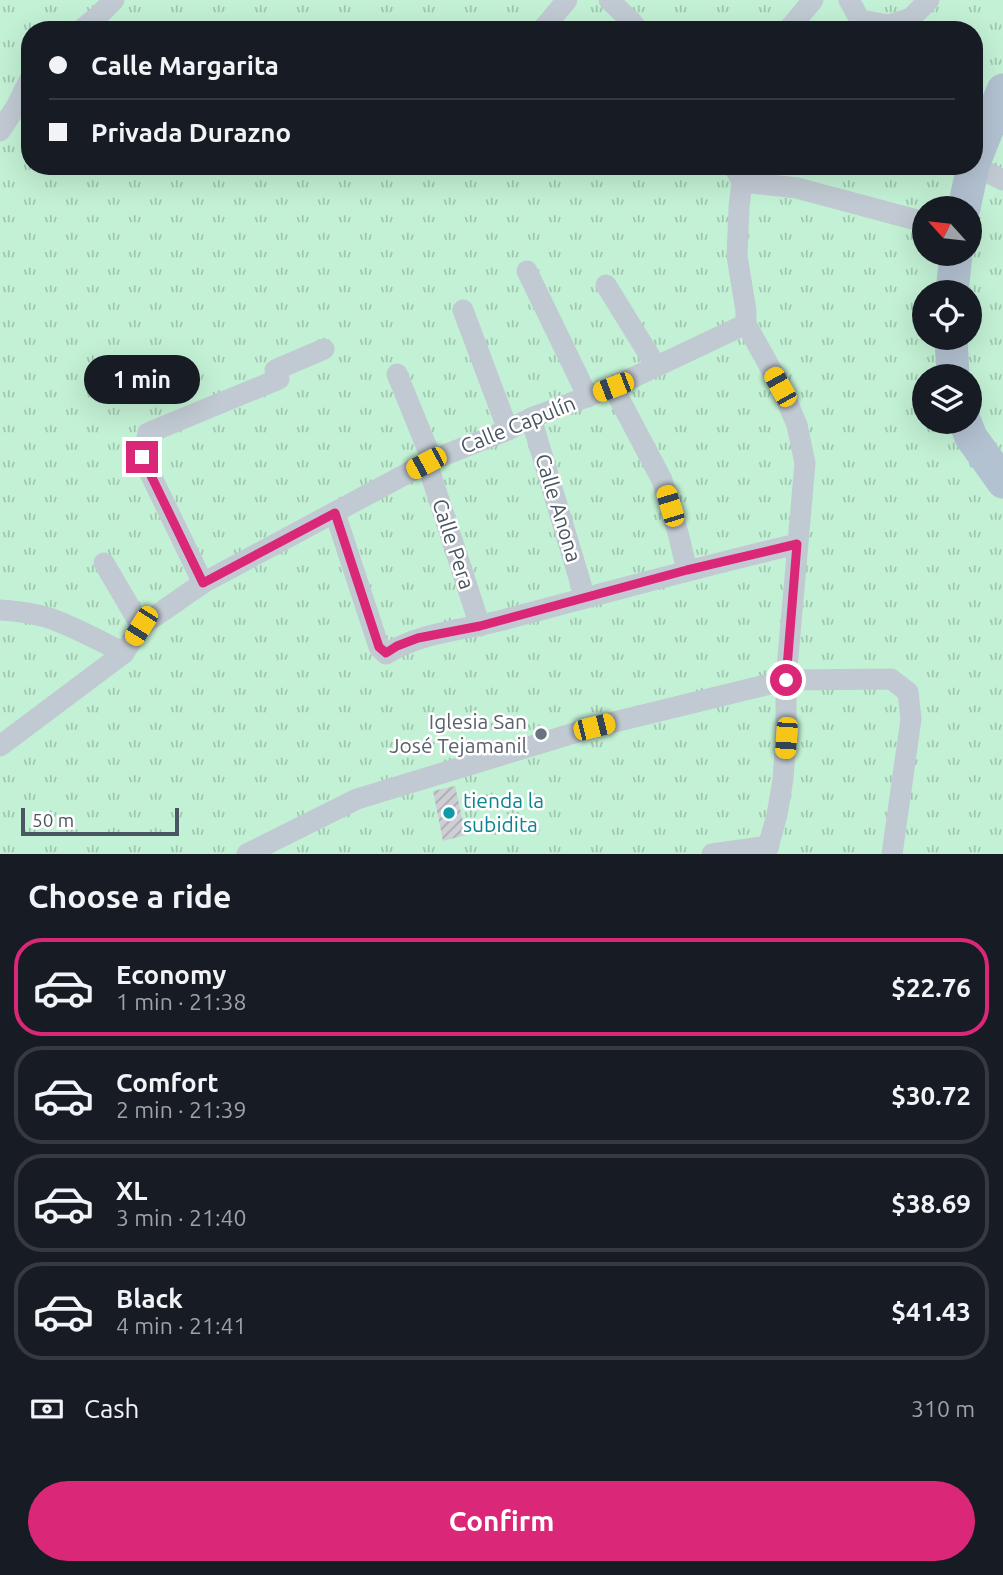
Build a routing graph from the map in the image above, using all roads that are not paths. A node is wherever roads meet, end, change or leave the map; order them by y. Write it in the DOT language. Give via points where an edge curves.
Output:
graph roads {
  1 [pos="114,0"];
  2 [pos="567,0"];
  3 [pos="609,0"];
  4 [pos="813,0"];
  5 [pos="849,0"];
  6 [pos="929,0"];
  7 [pos="91,21"];
  8 [pos="550,21"];
  9 [pos="631,21"];
  10 [pos="796,21"];
  11 [pos="866,21"];
  12 [pos="904,21"];
  13 [pos="1003,90"];
  14 [pos="21,97"];
  15 [pos="0,131"];
  16 [pos="983,141"];
  17 [pos="983,169"];
  18 [pos="738,175"];
  19 [pos="742,175"];
  20 [pos="972,175"];
  21 [pos="1003,180"];
  22 [pos="967,196"];
  23 [pos="912,219"];
  24 [pos="527,271"];
  25 [pos="606,285"];
  26 [pos="463,310"];
  27 [pos="746,324"];
  28 [pos="324,349"];
  29 [pos="656,366"];
  30 [pos="397,374"];
  31 [pos="613,387"];
  32 [pos="588,397"];
  33 [pos="531,418"];
  34 [pos="508,430"];
  35 [pos="970,434"];
  36 [pos="429,461"];
  37 [pos="1003,482"];
  38 [pos="335,513"];
  39 [pos="797,544"];
  40 [pos="104,563"];
  41 [pos="687,570"];
  42 [pos="203,583"];
  43 [pos="585,598"];
  44 [pos="0,610"];
  45 [pos="141,626"];
  46 [pos="480,626"];
  47 [pos="124,653"];
  48 [pos="786,680"];
  49 [pos="0,746"];
  50 [pos="768,850"];
  51 [pos="247,854"];
  52 [pos="712,854"];
  53 [pos="892,854"];
  1 -- 7 [label="street"];
  2 -- 8 [label="street"];
  3 -- 9 [label="street"];
  4 -- 10 [label="street"];
  5 -- 11 [label="street" via="860,20"];
  6 -- 12 [label="street"];
  13 -- 16 [label="main road"];
  14 -- 15 [label="street"];
  17 -- 21 [label="street"];
  18 -- 27 [label="street" via="737,256"];
  19 -- 23 [label="street"];
  20 -- 22 [label="main road"];
  24 -- 32 [label="street"];
  25 -- 29 [label="street"];
  26 -- 34 [label="street"];
  27 -- 29 [label="street, Calle Capulín"];
  27 -- 39 [label="street" via="797,425 805,463"];
  28 -- 42 [label="street" via="275,370 279,379 148,433 142,457"];
  29 -- 31 [label="street, Calle Capulín"];
  30 -- 36 [label="street, Calle Pera"];
  31 -- 32 [label="street, Calle Capulín"];
  31 -- 41 [label="street" via="662,480"];
  32 -- 33 [label="street, Calle Capulín"];
  33 -- 34 [label="street, Calle Capulín"];
  33 -- 43 [label="street, Calle Anona"];
  34 -- 36 [label="street, Calle Capulín"];
  35 -- 37 [label="main road"];
  36 -- 38 [label="street, Calle Capulín"];
  36 -- 46 [label="street, Calle Pera"];
  38 -- 42 [label="street, Calle Capulín"];
  38 -- 46 [label="street" via="379,647 386,653 418,638"];
  39 -- 41 [label="street"];
  39 -- 48 [label="street"];
  40 -- 45 [label="street"];
  41 -- 43 [label="street"];
  42 -- 45 [label="street, Calle Capulín"];
  43 -- 46 [label="street"];
  44 -- 47 [label="street" via="47,617"];
  45 -- 47 [label="street, Calle Capulín"];
  47 -- 49 [label="street"];
  48 -- 50 [label="street" via="783,779"];
  48 -- 51 [label="street" via="594,727 357,799"];
  48 -- 53 [label="street" via="891,679 908,692 911,719"];
  50 -- 52 [label="street"];
}
